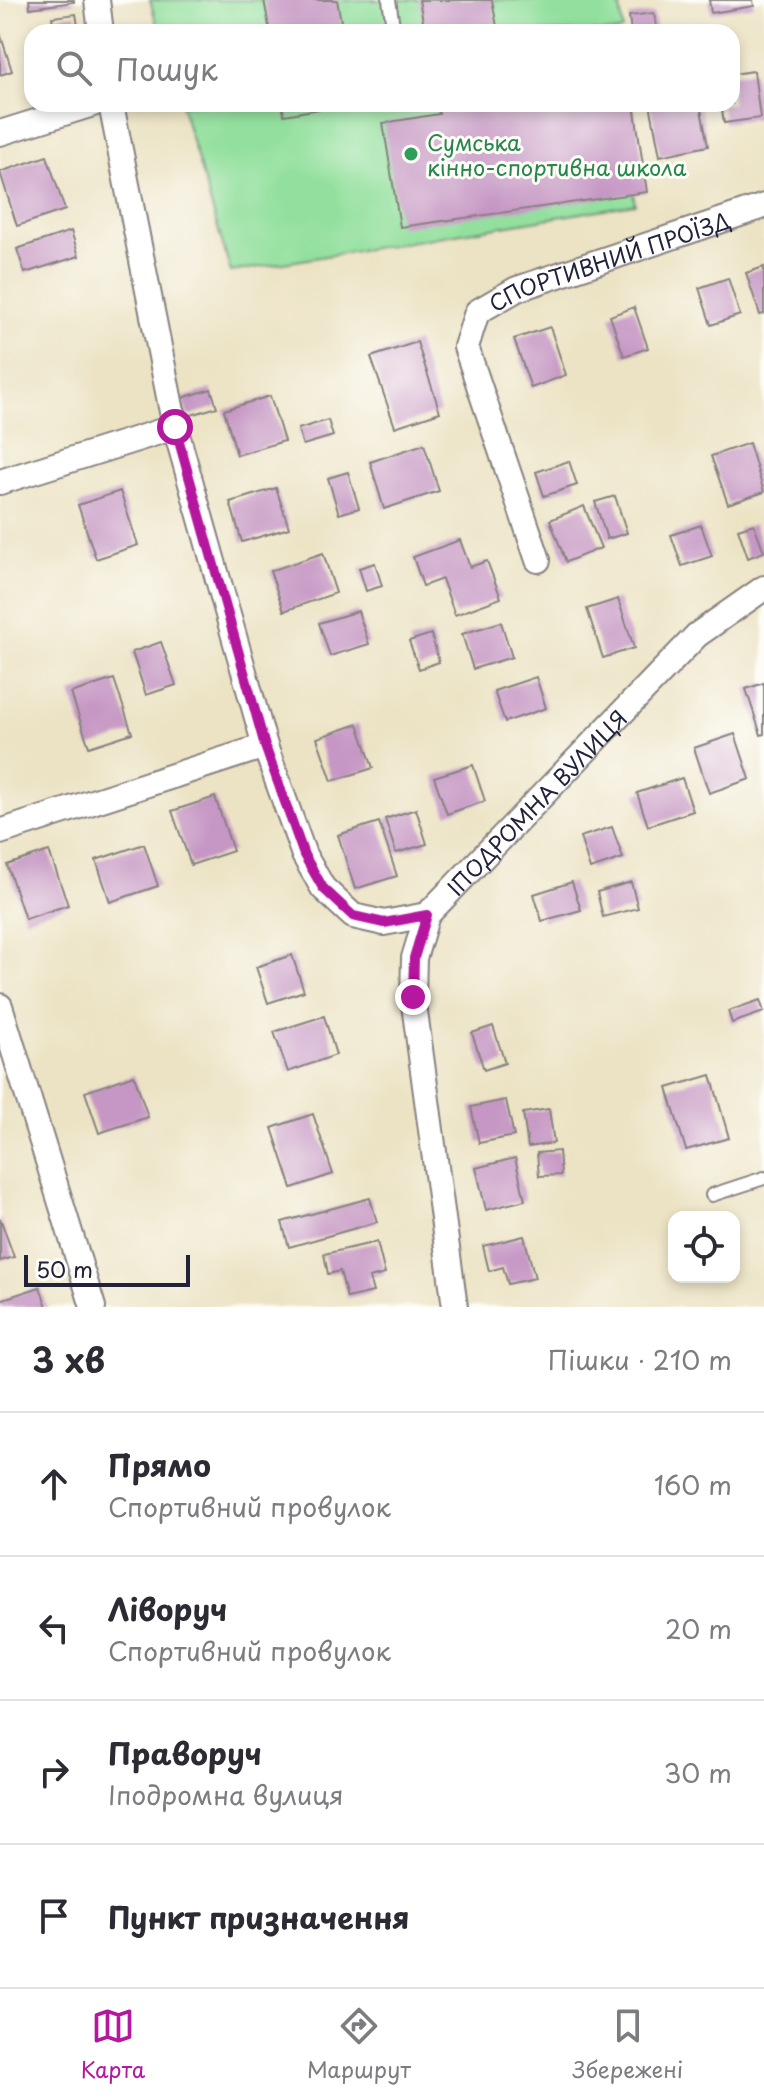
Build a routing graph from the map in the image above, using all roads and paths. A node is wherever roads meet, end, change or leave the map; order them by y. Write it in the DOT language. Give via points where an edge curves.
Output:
graph roads {
  1 [pos="97,0"];
  2 [pos="389,0"];
  3 [pos="100,24"];
  4 [pos="393,24"];
  5 [pos="67,112"];
  6 [pos="113,112"];
  7 [pos="0,133"];
  8 [pos="764,206"];
  9 [pos="175,427"];
  10 [pos="0,482"];
  11 [pos="538,560"];
  12 [pos="764,588"];
  13 [pos="265,746"];
  14 [pos="0,832"];
  15 [pos="427,915"];
  16 [pos="0,1006"];
  17 [pos="764,1178"];
  18 [pos="712,1195"];
  19 [pos="93,1307"];
  20 [pos="455,1307"];
  1 -- 3 [label="street"];
  2 -- 4 [label="lane"];
  5 -- 7 [label="street"];
  6 -- 9 [label="street"];
  8 -- 11 [label="street, СПОРТИВНИЙ ПРОЇЗД" via="517,289 477,312 466,347"];
  9 -- 10 [label="street"];
  9 -- 13 [label="street"];
  12 -- 15 [label="street, ІПОДРОМНА ВУЛИЦЯ" via="697,635"];
  13 -- 14 [label="street"];
  13 -- 15 [label="street" via="304,855 323,888 353,916 384,923"];
  15 -- 20 [label="street, ІПОДРОМНА ВУЛИЦЯ" via="414,958 413,997"];
  16 -- 19 [label="street"];
  17 -- 18 [label="lane"];
}
